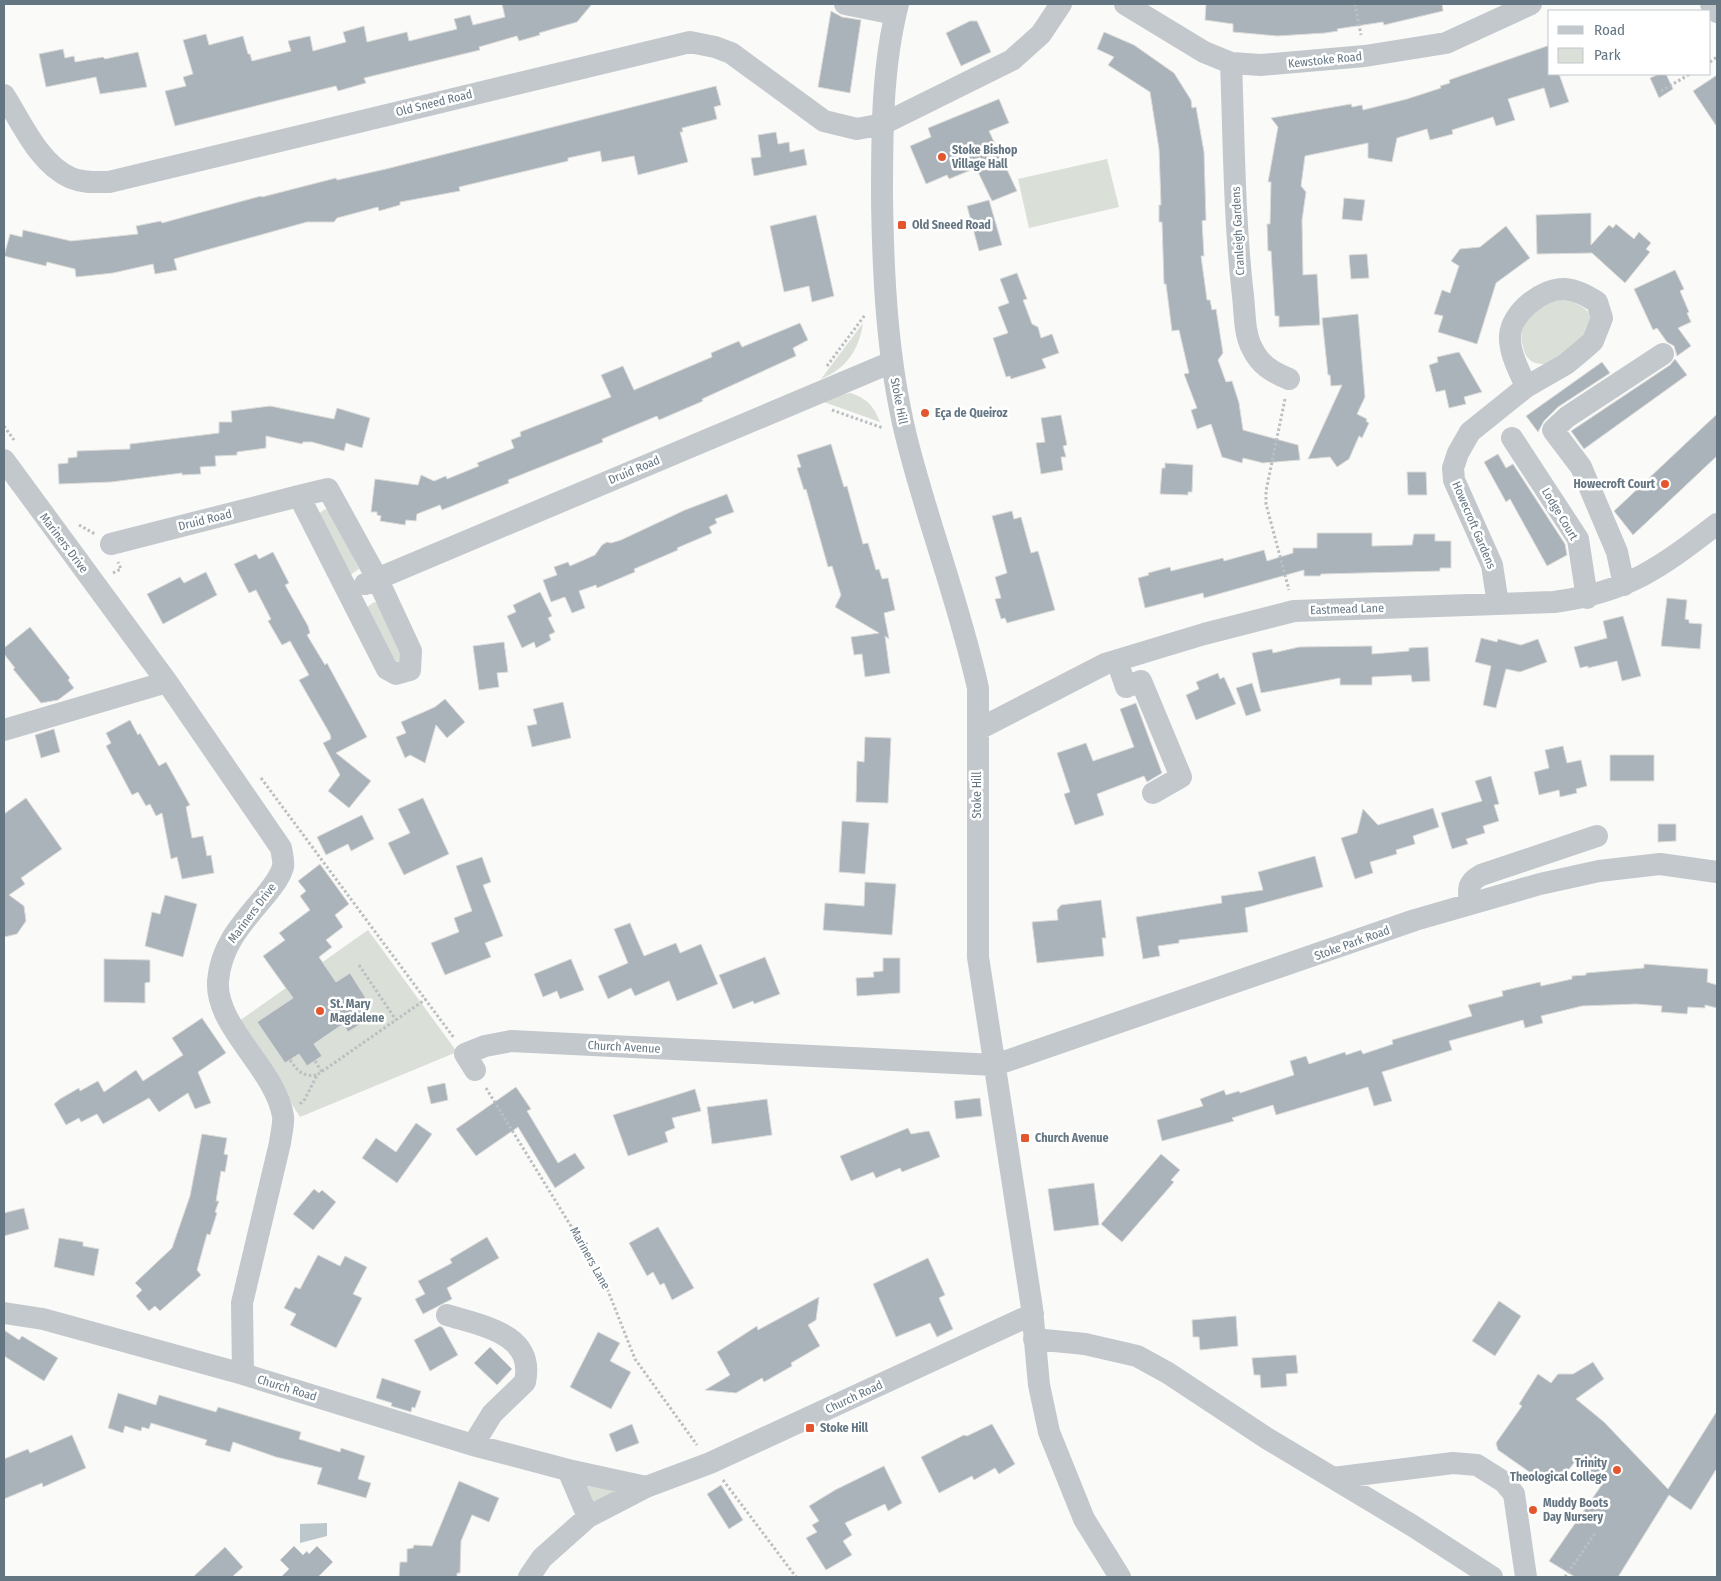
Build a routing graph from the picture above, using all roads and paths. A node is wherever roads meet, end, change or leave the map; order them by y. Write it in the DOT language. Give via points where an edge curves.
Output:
graph roads {
  1 [pos="845,4"];
  2 [pos="1061,4"];
  3 [pos="1125,4"];
  4 [pos="1355,4"];
  5 [pos="1531,4"];
  6 [pos="1711,4"];
  7 [pos="896,9"];
  8 [pos="1717,12"];
  9 [pos="1365,56"];
  10 [pos="1231,63"];
  11 [pos="1688,75"];
  12 [pos="1661,91"];
  13 [pos="4,95"];
  14 [pos="883,124"];
  15 [pos="1664,354"];
  16 [pos="892,362"];
  17 [pos="1289,378"];
  18 [pos="1526,387"];
  19 [pos="1280,424"];
  20 [pos="1512,438"];
  21 [pos="4,460"];
  22 [pos="299,496"];
  23 [pos="1717,524"];
  24 [pos="111,544"];
  25 [pos="377,578"];
  26 [pos="1624,585"];
  27 [pos="349,592"];
  28 [pos="1587,598"];
  29 [pos="1498,604"];
  30 [pos="1294,611"];
  31 [pos="1117,661"];
  32 [pos="167,682"];
  33 [pos="979,729"];
  34 [pos="4,730"];
  35 [pos="1152,793"];
  36 [pos="1597,836"];
  37 [pos="1717,872"];
  38 [pos="1470,904"];
  39 [pos="358,965"];
  40 [pos="426,998"];
  41 [pos="396,1020"];
  42 [pos="290,1060"];
  43 [pos="315,1061"];
  44 [pos="470,1062"];
  45 [pos="995,1065"];
  46 [pos="322,1072"];
  47 [pos="317,1075"];
  48 [pos="282,1114"];
  49 [pos="4,1313"];
  50 [pos="1033,1314"];
  51 [pos="448,1315"];
  52 [pos="1034,1339"];
  53 [pos="243,1374"];
  54 [pos="473,1445"];
  55 [pos="710,1464"];
  56 [pos="568,1470"];
  57 [pos="1333,1478"];
  58 [pos="646,1487"];
  59 [pos="588,1517"];
  60 [pos="1596,1532"];
  61 [pos="529,1577"];
  62 [pos="796,1577"];
  63 [pos="1120,1577"];
  64 [pos="1492,1577"];
  65 [pos="1526,1577"];
  66 [pos="1565,1577"];
  1 -- 7 [label="street"];
  2 -- 14 [label="street" via="1041,34 1012,60"];
  3 -- 10 [label="street, Kewstoke Road" via="1204,52"];
  4 -- 9 [label="path"];
  5 -- 9 [label="street, Kewstoke Road" via="1446,43"];
  6 -- 8 [label="street"];
  7 -- 14 [label="street, Stoke Hill" via="887,58"];
  9 -- 10 [label="street, Kewstoke Road" via="1261,66"];
  10 -- 17 [label="street, Cranleigh Gardens" via="1239,269 1246,329 1260,362 1272,372"];
  11 -- 12 [label="path"];
  13 -- 14 [label="street, Old Sneed Road" via="41,154 71,178 86,182 109,182 690,42 731,53 824,120 857,129"];
  14 -- 16 [label="street, Stoke Hill" via="883,262"];
  15 -- 26 [label="street" via="1566,417 1553,430 1581,467 1617,552"];
  16 -- 25 [label="street, Druid Road"];
  16 -- 33 [label="street, Stoke Hill" via="918,483 969,647 978,688"];
  18 -- 18 [label="street, Howecroft Gardens" via="1566,364 1593,341 1602,318 1597,302 1563,289 1546,293 1531,302 1514,321 1510,336 1512,352"];
  18 -- 29 [label="street, Howecroft Gardens" via="1470,432 1453,468 1457,490 1492,565"];
  19 -- 30 [label="path" via="1266,504"];
  20 -- 28 [label="street, Lodge Court" via="1578,538"];
  21 -- 32 [label="street, Mariners Drive"];
  22 -- 24 [label="street, Druid Road"];
  22 -- 25 [label="street, Druid Road" via="328,490"];
  22 -- 27 [label="street, Druid Road"];
  23 -- 26 [label="street, Eastmead Lane" via="1665,563"];
  25 -- 27 [label="street, Druid Road"];
  25 -- 27 [label="street, Druid Road" via="411,651 410,670 396,674 386,669"];
  26 -- 28 [label="street, Eastmead Lane"];
  28 -- 29 [label="street, Eastmead Lane"];
  29 -- 30 [label="street, Eastmead Lane"];
  30 -- 31 [label="street, Eastmead Lane"];
  31 -- 33 [label="street, Eastmead Lane" via="1105,664"];
  31 -- 35 [label="street" via="1126,687 1141,681 1181,778"];
  32 -- 34 [label="street"];
  32 -- 48 [label="street, Mariners Drive" via="281,848 284,866 277,880 227,945 218,981 219,1000 225,1014 268,1079"];
  33 -- 45 [label="street, Stoke Hill" via="978,957"];
  36 -- 38 [label="street" via="1481,875 1472,880 1468,888"];
  37 -- 38 [label="street, Stoke Park Road" via="1660,864 1599,871"];
  38 -- 45 [label="street, Stoke Park Road" via="1415,920"];
  39 -- 41 [label="path"];
  40 -- 41 [label="path"];
  41 -- 46 [label="path"];
  42 -- 47 [label="path" via="299,1072 307,1076"];
  43 -- 46 [label="path"];
  44 -- 45 [label="street, Church Avenue" via="485,1046 511,1041"];
  44 -- 55 [label="path, Mariners Lane" via="604,1278 635,1359"];
  45 -- 50 [label="street, Stoke Hill"];
  46 -- 47 [label="path"];
  47 -- 48 [label="path" via="305,1099"];
  48 -- 53 [label="street, Mariners Drive" via="280,1143 242,1303"];
  49 -- 53 [label="street, Church Road" via="43,1320"];
  50 -- 52 [label="street, Stoke Hill"];
  50 -- 55 [label="street, Church Road"];
  51 -- 54 [label="street" via="496,1330 519,1347 526,1360 525,1382 492,1414"];
  52 -- 57 [label="street" via="1085,1344 1137,1356"];
  52 -- 63 [label="street, Stoke Hill" via="1049,1432 1084,1519"];
  53 -- 54 [label="street, Church Road"];
  54 -- 56 [label="street, Church Road"];
  55 -- 58 [label="street, Church Road"];
  55 -- 62 [label="path, Mariners Lane"];
  56 -- 58 [label="street, Church Road"];
  56 -- 59 [label="street"];
  57 -- 64 [label="street"];
  57 -- 65 [label="street" via="1453,1464 1478,1465 1504,1482 1514,1494"];
  58 -- 59 [label="street, Church Road"];
  59 -- 61 [label="street, Church Road" via="542,1558"];
  60 -- 66 [label="path"];
}
